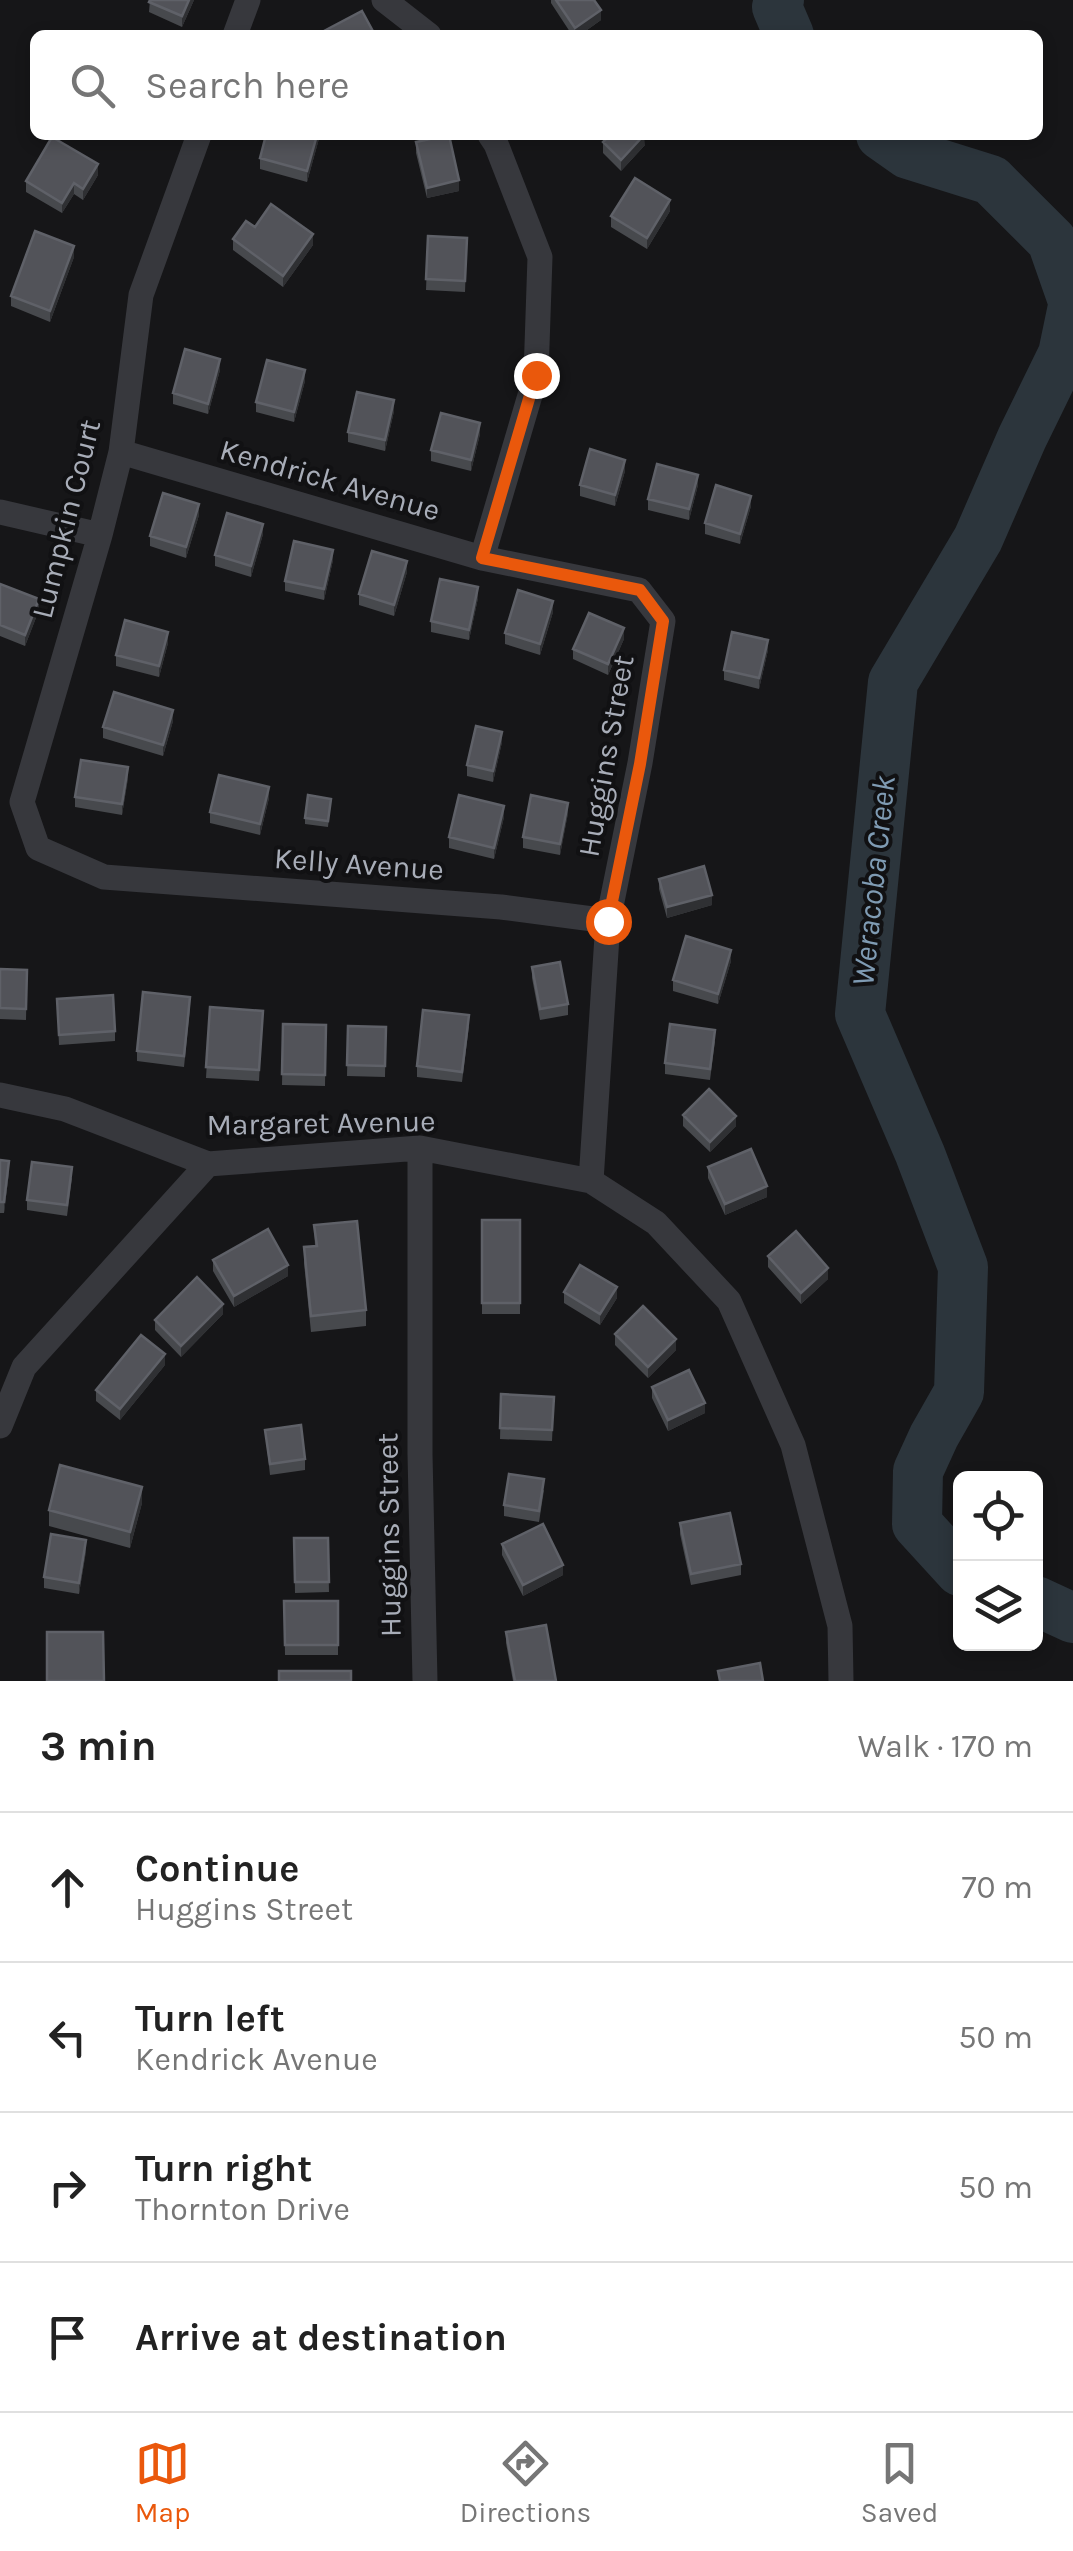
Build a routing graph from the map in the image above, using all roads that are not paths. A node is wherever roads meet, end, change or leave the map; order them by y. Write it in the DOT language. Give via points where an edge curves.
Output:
graph roads {
  1 [pos="248,0"];
  2 [pos="384,0"];
  3 [pos="237,30"];
  4 [pos="423,30"];
  5 [pos="197,140"];
  6 [pos="492,140"];
  7 [pos="121,452"];
  8 [pos="0,512"];
  9 [pos="100,536"];
  10 [pos="482,558"];
  11 [pos="640,590"];
  12 [pos="104,877"];
  13 [pos="608,921"];
  14 [pos="0,1095"];
  15 [pos="420,1148"];
  16 [pos="208,1164"];
  17 [pos="592,1181"];
  18 [pos="0,1426"];
  19 [pos="424,1681"];
  20 [pos="841,1681"];
  1 -- 3 [label="street"];
  2 -- 4 [label="street"];
  5 -- 7 [label="street, Lumpkin Court" via="141,295"];
  6 -- 10 [label="street" via="540,257 536,375"];
  7 -- 9 [label="street, Lumpkin Court"];
  7 -- 10 [label="street, Kendrick Avenue"];
  8 -- 9 [label="street"];
  9 -- 12 [label="street, Lumpkin Court" via="22,802 38,848"];
  10 -- 11 [label="street, Kendrick Avenue"];
  11 -- 13 [label="street, Huggins Street" via="663,621"];
  12 -- 13 [label="street, Kelly Avenue"];
  13 -- 17 [label="street, Huggins Street"];
  14 -- 16 [label="street, Margaret Avenue" via="65,1109"];
  15 -- 16 [label="street, Margaret Avenue"];
  15 -- 17 [label="street, Margaret Avenue"];
  15 -- 19 [label="street, Huggins Street"];
  16 -- 18 [label="street" via="24,1367"];
  17 -- 20 [label="street" via="656,1224 729,1301 793,1445 840,1626"];
}
